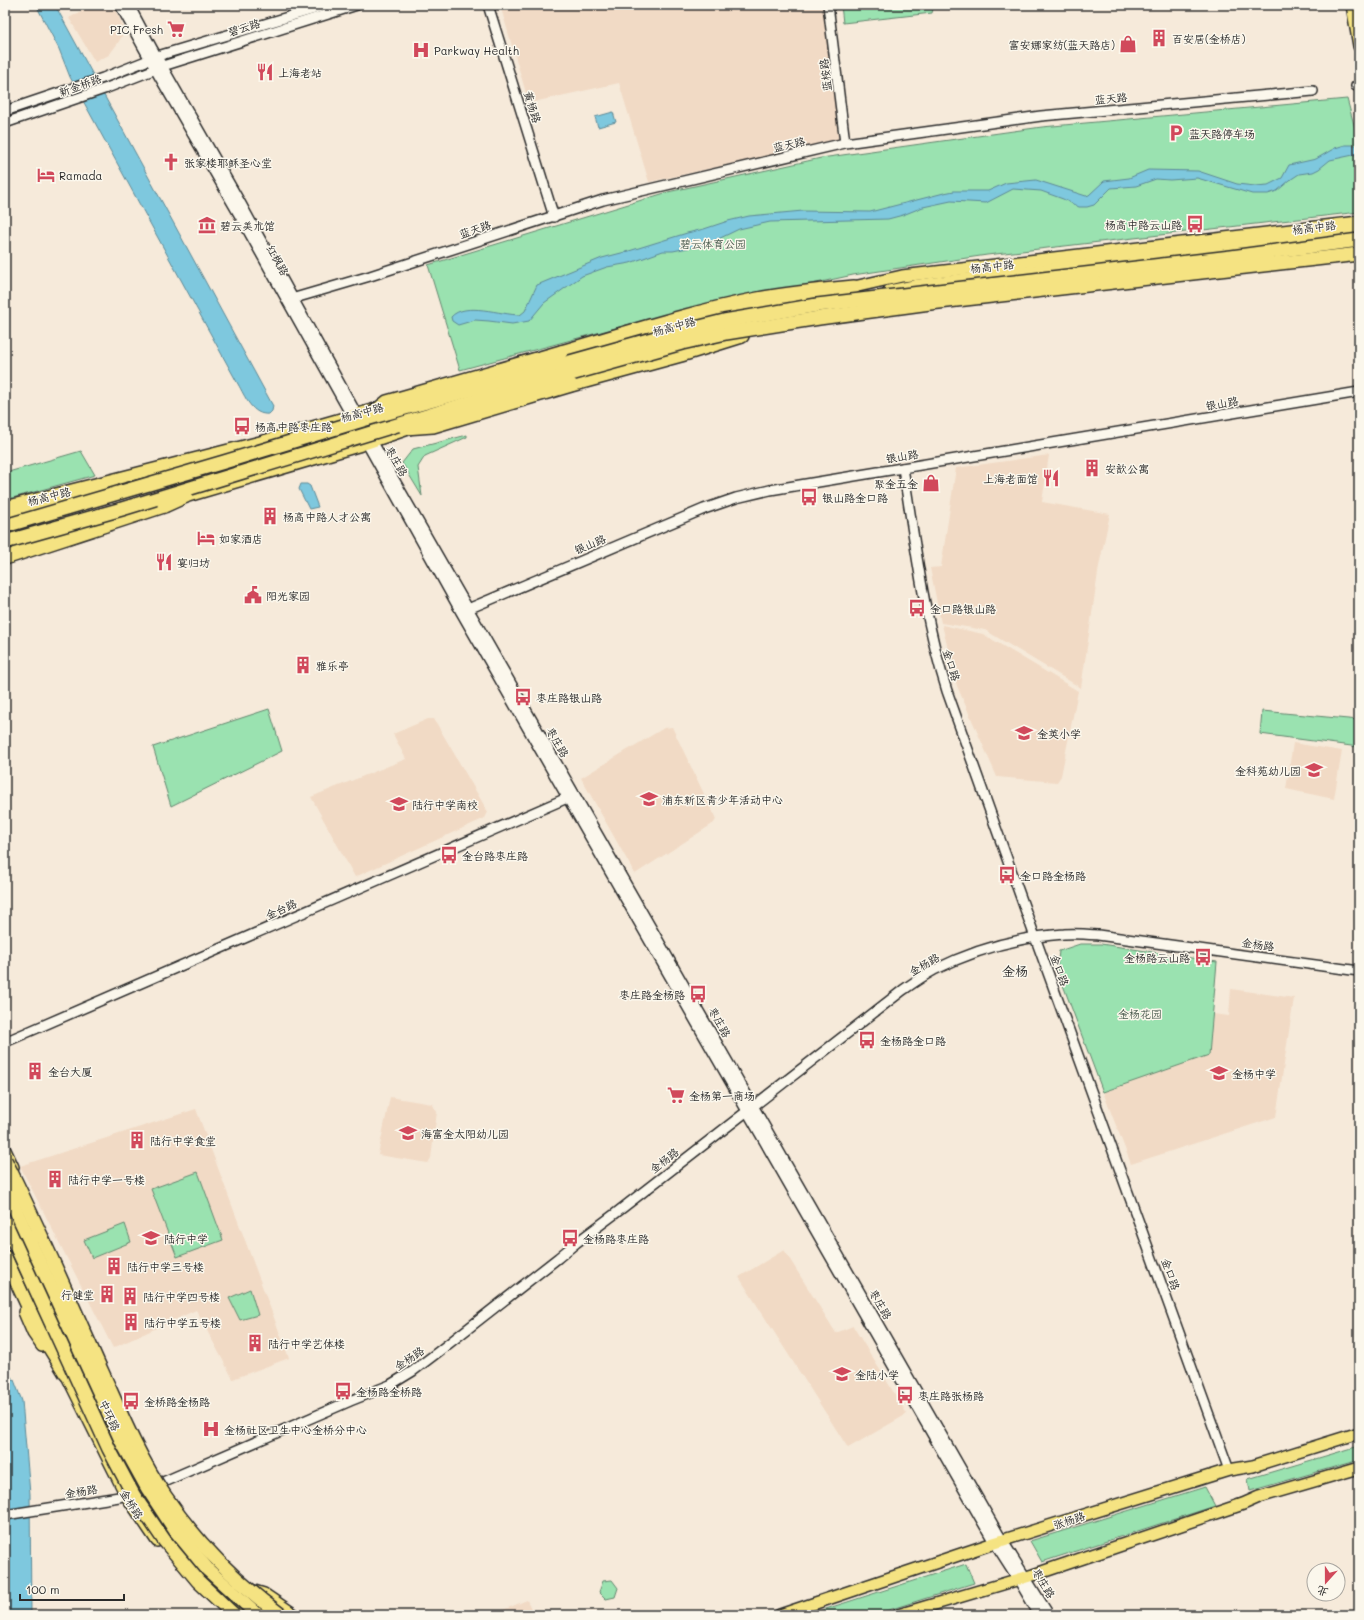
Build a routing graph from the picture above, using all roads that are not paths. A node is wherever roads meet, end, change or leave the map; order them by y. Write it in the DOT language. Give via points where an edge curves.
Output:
graph roads {
  1 [pos="120,5"];
  2 [pos="129,5"];
  3 [pos="328,5"];
  4 [pos="357,5"];
  5 [pos="488,5"];
  6 [pos="828,5"];
  7 [pos="1352,5"];
  8 [pos="1359,46"];
  9 [pos="154,59"];
  10 [pos="159,68"];
  11 [pos="1313,91"];
  12 [pos="5,111"];
  13 [pos="5,124"];
  14 [pos="845,143"];
  15 [pos="554,217"];
  16 [pos="1359,222"];
  17 [pos="1359,232"];
  18 [pos="1359,240"];
  19 [pos="1359,254"];
  20 [pos="1166,255"];
  21 [pos="1359,259"];
  22 [pos="1214,276"];
  23 [pos="854,287"];
  24 [pos="290,300"];
  25 [pos="768,330"];
  26 [pos="742,336"];
  27 [pos="1359,392"];
  28 [pos="358,416"];
  29 [pos="383,429"];
  30 [pos="369,442"];
  31 [pos="224,462"];
  32 [pos="903,468"];
  33 [pos="232,475"];
  34 [pos="5,507"];
  35 [pos="5,517"];
  36 [pos="5,526"];
  37 [pos="5,542"];
  38 [pos="5,552"];
  39 [pos="5,558"];
  40 [pos="468,609"];
  41 [pos="567,798"];
  42 [pos="1035,937"];
  43 [pos="1359,971"];
  44 [pos="5,1042"];
  45 [pos="750,1108"];
  46 [pos="5,1150"];
  47 [pos="5,1155"];
  48 [pos="5,1161"];
  49 [pos="10,1180"];
  50 [pos="5,1223"];
  51 [pos="5,1257"];
  52 [pos="5,1272"];
  53 [pos="55,1332"];
  54 [pos="66,1374"];
  55 [pos="122,1417"];
  56 [pos="1359,1433"];
  57 [pos="1359,1468"];
  58 [pos="1229,1470"];
  59 [pos="154,1486"];
  60 [pos="126,1495"];
  61 [pos="5,1515"];
  62 [pos="998,1542"];
  63 [pos="1022,1578"];
  64 [pos="230,1591"];
  65 [pos="261,1613"];
  66 [pos="226,1615"];
  67 [pos="234,1615"];
  68 [pos="246,1615"];
  69 [pos="281,1615"];
  70 [pos="295,1615"];
  71 [pos="780,1615"];
  72 [pos="898,1615"];
  73 [pos="1039,1615"];
  74 [pos="1049,1615"];
  1 -- 9 [label="street, 红枫路"];
  2 -- 9 [label="street, 红枫路"];
  3 -- 9 [label="street, 碧云路" via="231,33"];
  4 -- 10 [label="street, 碧云路" via="234,42"];
  5 -- 15 [label="street, 黄杨路"];
  6 -- 14 [label="street, 蓝桉路"];
  7 -- 8 [label="main road"];
  9 -- 10 [label="street, 红枫路"];
  9 -- 12 [label="street, 新金桥路"];
  10 -- 13 [label="street, 新金桥路"];
  10 -- 24 [label="street, 红枫路"];
  11 -- 14 [label="street, 蓝天路" via="1041,116"];
  14 -- 15 [label="street, 蓝天路" via="603,200"];
  15 -- 24 [label="street, 蓝天路"];
  16 -- 23 [label="main road, 杨高中路" via="902,276"];
  17 -- 20 [label="main road, 杨高中路"];
  18 -- 28 [label="highway, 杨高中路, bridge" via="856,300 770,313 659,337"];
  19 -- 29 [label="highway, 杨高中路, bridge" via="930,303 755,328 682,343"];
  20 -- 22 [label="main road"];
  20 -- 25 [label="main road, 杨高中路" via="919,285 818,310"];
  21 -- 22 [label="main road"];
  22 -- 25 [label="main road"];
  23 -- 28 [label="main road, 杨高中路" via="688,322"];
  23 -- 28 [label="highway, bridge" via="757,300 684,317 387,402"];
  24 -- 28 [label="street, 红枫路"];
  25 -- 26 [label="main road, 杨高中路"];
  26 -- 29 [label="highway, bridge" via="433,426"];
  26 -- 30 [label="main road, 杨高中路" via="706,342 491,402"];
  27 -- 32 [label="street, 银山路"];
  28 -- 30 [label="street, 红枫路"];
  28 -- 31 [label="highway, 杨高中路, bridge"];
  28 -- 34 [label="main road, 杨高中路"];
  29 -- 33 [label="highway, 杨高中路, bridge"];
  30 -- 38 [label="main road, 杨高中路" via="52,535"];
  30 -- 40 [label="street, 枣庄路"];
  30 -- 41 [label="street, 枣庄路"];
  31 -- 35 [label="highway, bridge" via="161,475"];
  31 -- 36 [label="highway, 杨高中路, bridge"];
  32 -- 40 [label="street, 银山路" via="736,498 704,509"];
  32 -- 42 [label="street, 金口路" via="937,660"];
  33 -- 37 [label="highway, 杨高中路, bridge"];
  33 -- 39 [label="highway, bridge" via="164,506"];
  40 -- 45 [label="street, 枣庄路"];
  41 -- 44 [label="street, 金台路"];
  41 -- 45 [label="street, 枣庄路"];
  42 -- 43 [label="street, 金杨路" via="1065,934 1129,938"];
  42 -- 45 [label="street, 金杨路" via="986,949 933,971 903,990"];
  42 -- 58 [label="street, 金口路"];
  45 -- 59 [label="street, 金杨路" via="413,1370 390,1385"];
  45 -- 62 [label="street, 枣庄路"];
  46 -- 49 [label="main road"];
  47 -- 49 [label="highway, bridge"];
  48 -- 49 [label="highway, bridge"];
  49 -- 55 [label="highway, bridge"];
  49 -- 59 [label="main road" via="100,1353 105,1387"];
  49 -- 64 [label="highway, 中环路, bridge" via="122,1442 175,1530 208,1570"];
  50 -- 53 [label="main road, 金桥路"];
  50 -- 67 [label="highway, 中环路, bridge" via="108,1449 134,1496 164,1540 198,1581"];
  51 -- 54 [label="highway" via="40,1332"];
  52 -- 54 [label="main road, 金桥路" via="33,1333"];
  53 -- 54 [label="main road, 金桥路"];
  53 -- 59 [label="main road" via="88,1388 132,1478 140,1484"];
  54 -- 60 [label="main road, 金桥路"];
  55 -- 64 [label="highway, bridge" via="139,1458 169,1512"];
  55 -- 69 [label="highway, bridge" via="150,1471 184,1522 243,1585"];
  56 -- 58 [label="main road, 张杨路" via="1253,1466"];
  57 -- 63 [label="main road" via="1259,1497"];
  58 -- 62 [label="main road, 张杨路"];
  59 -- 60 [label="street, 金杨路"];
  59 -- 64 [label="main road"];
  60 -- 61 [label="street, 金杨路"];
  60 -- 64 [label="main road" via="138,1498 148,1506 169,1536 202,1574"];
  60 -- 66 [label="main road, 金桥路" via="160,1545 195,1586"];
  62 -- 63 [label="street, 枣庄路"];
  62 -- 71 [label="main road, 张杨路"];
  63 -- 72 [label="main road"];
  63 -- 73 [label="street, 枣庄路"];
  63 -- 74 [label="street, 枣庄路"];
  64 -- 65 [label="highway, 中环路, bridge"];
  64 -- 68 [label="main road"];
  64 -- 70 [label="main road" via="255,1590"];
}
